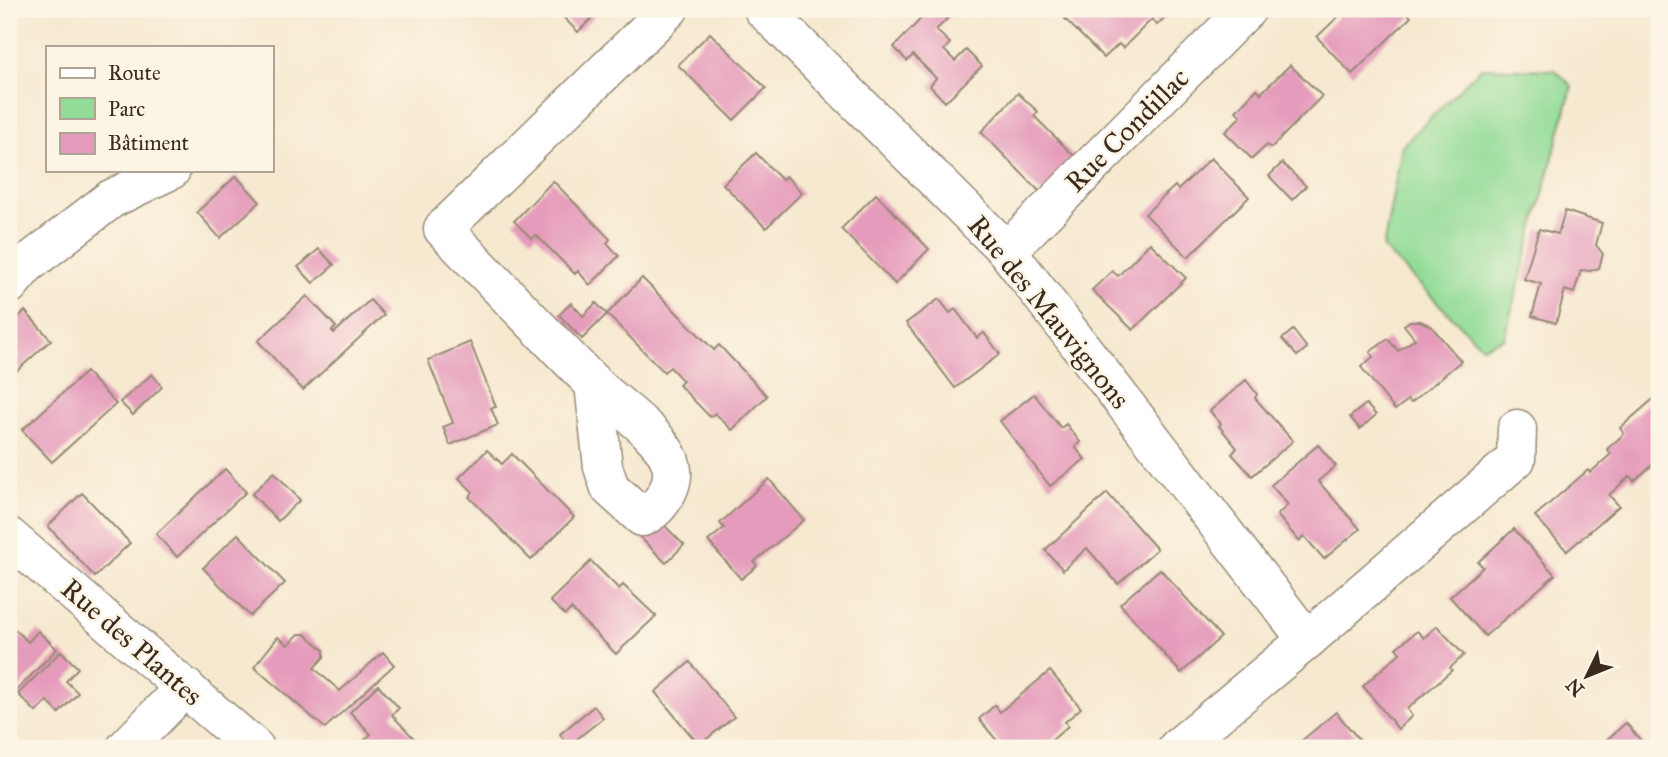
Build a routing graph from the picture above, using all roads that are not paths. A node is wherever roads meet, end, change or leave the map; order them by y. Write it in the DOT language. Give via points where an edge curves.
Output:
graph roads {
  1 [pos="669,9"];
  2 [pos="763,9"];
  3 [pos="1247,9"];
  4 [pos="168,172"];
  5 [pos="1007,251"];
  6 [pos="9,285"];
  7 [pos="594,384"];
  8 [pos="1517,429"];
  9 [pos="11,543"];
  10 [pos="1307,640"];
  11 [pos="185,687"];
  12 [pos="126,748"];
  13 [pos="255,748"];
  14 [pos="1177,748"];
  1 -- 7 [label="street" via="443,229"];
  2 -- 5 [label="street, Rue des Mauvignons"];
  3 -- 5 [label="street, Rue Condillac"];
  4 -- 6 [label="street" via="111,200 26,265"];
  5 -- 10 [label="street, Rue des Mauvignons"];
  8 -- 10 [label="street" via="1516,459"];
  9 -- 11 [label="street, Rue des Plantes"];
  10 -- 14 [label="street"];
  11 -- 12 [label="street"];
  11 -- 13 [label="street, Rue des Plantes"];
}
